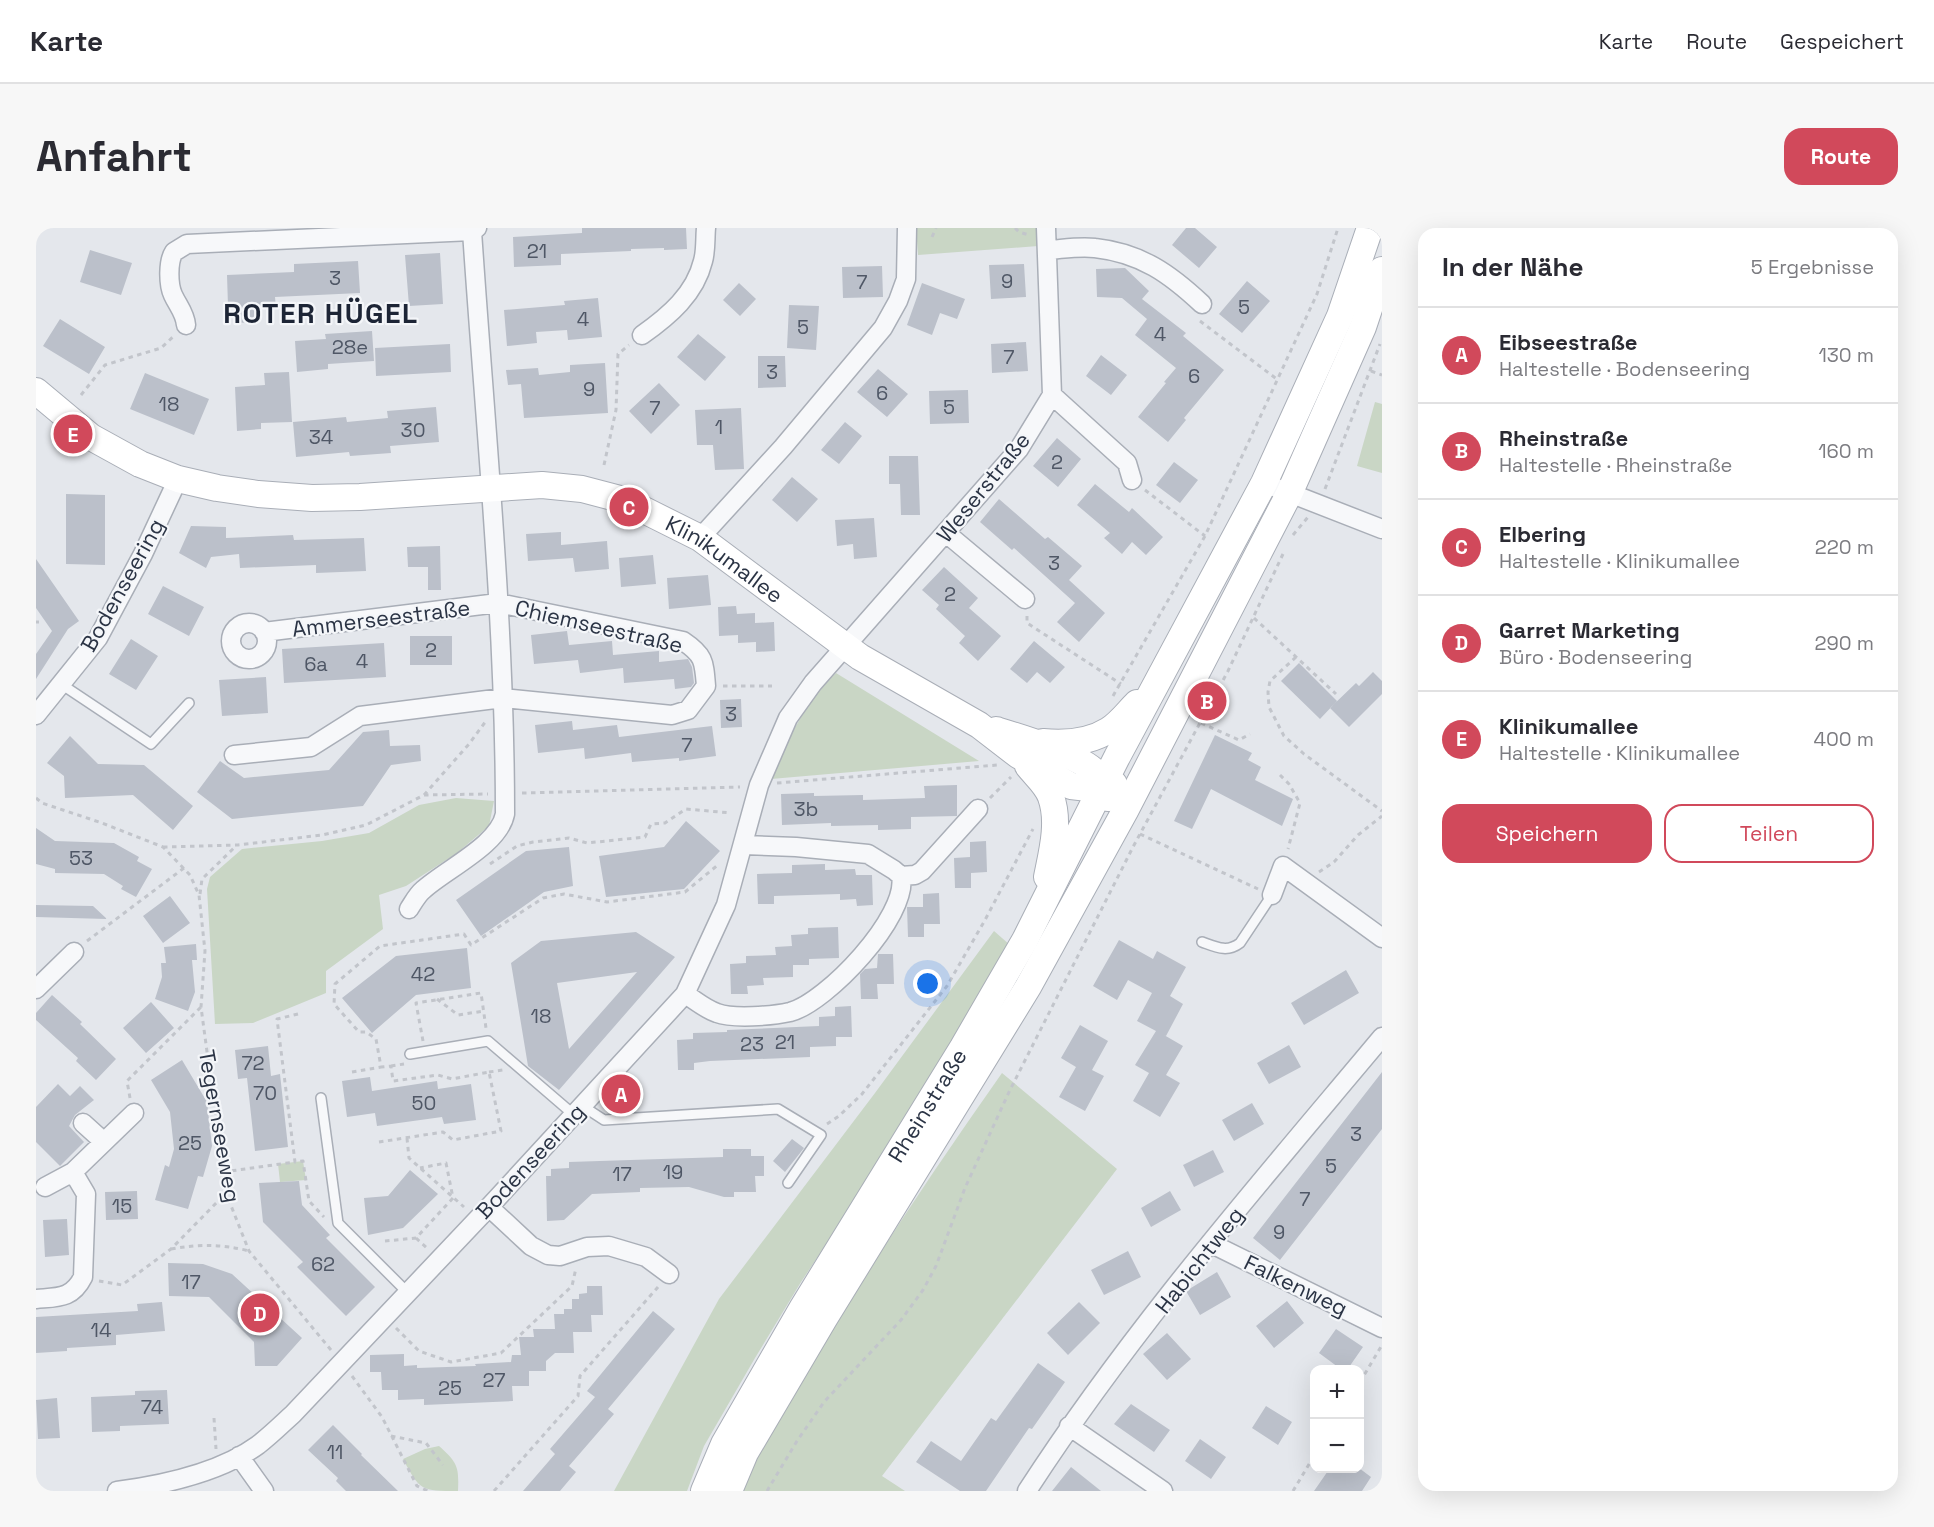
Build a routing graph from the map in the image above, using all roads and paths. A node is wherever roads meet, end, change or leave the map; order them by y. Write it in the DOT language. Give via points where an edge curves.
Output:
graph roads {
  1 [pos="706,228"];
  2 [pos="907,228"];
  3 [pos="936,228"];
  4 [pos="1046,228"];
  5 [pos="1338,228"];
  6 [pos="1371,228"];
  7 [pos="474,229"];
  8 [pos="932,237"];
  9 [pos="1048,250"];
  10 [pos="1382,270"];
  11 [pos="1202,304"];
  12 [pos="186,325"];
  13 [pos="642,335"];
  14 [pos="1382,339"];
  15 [pos="1371,371"];
  16 [pos="1382,375"];
  17 [pos="1278,380"];
  18 [pos="36,391"];
  19 [pos="81,394"];
  20 [pos="1052,395"];
  21 [pos="604,465"];
  22 [pos="178,479"];
  23 [pos="1132,480"];
  24 [pos="1264,483"];
  25 [pos="490,488"];
  26 [pos="1289,495"];
  27 [pos="1318,505"];
  28 [pos="1382,529"];
  29 [pos="946,533"];
  30 [pos="1205,536"];
  31 [pos="1292,537"];
  32 [pos="700,538"];
  33 [pos="1287,547"];
  34 [pos="1025,599"];
  35 [pos="498,603"];
  36 [pos="1254,618"];
  37 [pos="264,632"];
  38 [pos="845,646"];
  39 [pos="1296,657"];
  40 [pos="61,684"];
  41 [pos="1121,684"];
  42 [pos="1154,686"];
  43 [pos="706,687"];
  44 [pos="772,687"];
  45 [pos="1335,694"];
  46 [pos="503,698"];
  47 [pos="1110,701"];
  48 [pos="189,703"];
  49 [pos="36,715"];
  50 [pos="1201,723"];
  51 [pos="1250,735"];
  52 [pos="234,755"];
  53 [pos="1015,759"];
  54 [pos="1143,774"];
  55 [pos="1281,775"];
  56 [pos="759,785"];
  57 [pos="1103,786"];
  58 [pos="505,793"];
  59 [pos="424,795"];
  60 [pos="36,798"];
  61 [pos="978,809"];
  62 [pos="1382,811"];
  63 [pos="731,813"];
  64 [pos="1382,816"];
  65 [pos="1037,821"];
  66 [pos="1115,830"];
  67 [pos="1140,834"];
  68 [pos="1293,834"];
  69 [pos="237,845"];
  70 [pos="744,845"];
  71 [pos="163,847"];
  72 [pos="721,863"];
  73 [pos="488,866"];
  74 [pos="184,868"];
  75 [pos="1317,874"];
  76 [pos="901,876"];
  77 [pos="1244,882"];
  78 [pos="200,895"];
  79 [pos="1272,895"];
  80 [pos="1042,904"];
  81 [pos="409,909"];
  82 [pos="1382,938"];
  83 [pos="1202,942"];
  84 [pos="74,952"];
  85 [pos="36,989"];
  86 [pos="685,994"];
  87 [pos="437,999"];
  88 [pos="201,1007"];
  89 [pos="483,1011"];
  90 [pos="298,1014"];
  91 [pos="1382,1037"];
  92 [pos="488,1041"];
  93 [pos="424,1051"];
  94 [pos="410,1054"];
  95 [pos="405,1064"];
  96 [pos="391,1066"];
  97 [pos="381,1067"];
  98 [pos="352,1072"];
  99 [pos="321,1098"];
  100 [pos="577,1110"];
  101 [pos="134,1113"];
  102 [pos="83,1123"];
  103 [pos="816,1131"];
  104 [pos="407,1138"];
  105 [pos="104,1142"];
  106 [pos="379,1142"];
  107 [pos="296,1162"];
  108 [pos="420,1168"];
  109 [pos="73,1172"];
  110 [pos="223,1172"];
  111 [pos="788,1183"];
  112 [pos="45,1187"];
  113 [pos="226,1193"];
  114 [pos="453,1198"];
  115 [pos="483,1213"];
  116 [pos="324,1218"];
  117 [pos="385,1241"];
  118 [pos="1210,1243"];
  119 [pos="580,1248"];
  120 [pos="171,1249"];
  121 [pos="249,1251"];
  122 [pos="669,1274"];
  123 [pos="83,1277"];
  124 [pos="408,1293"];
  125 [pos="36,1299"];
  126 [pos="384,1317"];
  127 [pos="1382,1328"];
  128 [pos="1382,1345"];
  129 [pos="341,1362"];
  130 [pos="1364,1374"];
  131 [pos="214,1418"];
  132 [pos="1069,1426"];
  133 [pos="391,1436"];
  134 [pos="239,1456"];
  135 [pos="1310,1463"];
  136 [pos="442,1465"];
  137 [pos="218,1466"];
  138 [pos="117,1491"];
  139 [pos="264,1491"];
  140 [pos="428,1491"];
  141 [pos="494,1491"];
  142 [pos="704,1491"];
  143 [pos="729,1491"];
  144 [pos="767,1491"];
  145 [pos="1027,1491"];
  146 [pos="1163,1491"];
  147 [pos="1293,1491"];
  1 -- 13 [label="street" via="704,260 695,282 672,314"];
  2 -- 32 [label="street" via="906,279 883,328"];
  3 -- 8 [label="path"];
  4 -- 9 [label="street"];
  5 -- 17 [label="path" via="1317,294"];
  6 -- 24 [label="street, Rheinstraße" via="1340,316"];
  7 -- 12 [label="street" via="187,244 174,252 170,262 171,292"];
  7 -- 25 [label="street, Ammerseestraße"];
  9 -- 11 [label="street" via="1094,248 1128,255 1156,266"];
  9 -- 20 [label="street"];
  10 -- 26 [label="street, Rheinstraße" via="1363,327"];
  11 -- 17 [label="path" via="1200,321"];
  12 -- 19 [label="path" via="161,348 105,365"];
  13 -- 21 [label="path" via="618,354 616,410"];
  14 -- 15 [label="path"];
  15 -- 16 [label="path"];
  15 -- 27 [label="path"];
  17 -- 30 [label="path"];
  18 -- 22 [label="street, Klinikumallee" via="91,437 140,464"];
  20 -- 23 [label="street" via="1127,463"];
  20 -- 29 [label="street, Weserstraße" via="1019,449"];
  22 -- 25 [label="street, Klinikumallee" via="258,494 312,498"];
  22 -- 40 [label="street, Bodenseering" via="98,638"];
  23 -- 30 [label="path"];
  24 -- 26 [label="street"];
  24 -- 42 [label="street, Rheinstraße"];
  25 -- 32 [label="street, Klinikumallee" via="542,485 582,489 624,500"];
  25 -- 35 [label="street, Ammerseestraße"];
  26 -- 27 [label="street"];
  26 -- 54 [label="street, Rheinstraße"];
  27 -- 28 [label="street"];
  27 -- 31 [label="path"];
  29 -- 34 [label="street"];
  29 -- 38 [label="street, Weserstraße"];
  30 -- 41 [label="path"];
  32 -- 38 [label="street, Klinikumallee"];
  33 -- 36 [label="path"];
  34 -- 41 [label="path" via="1027,623"];
  35 -- 37 [label="street, Ammerseestraße"];
  35 -- 43 [label="street, Chiemseestraße" via="683,641 698,651 705,663"];
  35 -- 46 [label="street, Ammerseestraße"];
  36 -- 39 [label="path"];
  36 -- 50 [label="path"];
  38 -- 53 [label="street, Klinikumallee" via="979,725"];
  38 -- 56 [label="street, Bodenseering" via="788,718"];
  39 -- 45 [label="path"];
  39 -- 62 [label="path" via="1270,681 1268,692 1269,706 1284,736"];
  40 -- 48 [label="lane" via="151,744"];
  40 -- 49 [label="street, Bodenseering"];
  41 -- 47 [label="path"];
  42 -- 53 [label="street, Klinikumallee" via="1110,730 1076,742 1057,743"];
  42 -- 57 [label="street, Rheinstraße"];
  43 -- 44 [label="path"];
  43 -- 46 [label="street" via="688,710 672,715"];
  46 -- 52 [label="street" via="360,716 311,747"];
  46 -- 58 [label="street, Ammerseestraße"];
  46 -- 59 [label="path"];
  50 -- 51 [label="path" via="1239,740"];
  50 -- 67 [label="path"];
  53 -- 56 [label="path"];
  53 -- 57 [label="street, Klinikumallee" via="1071,786"];
  53 -- 61 [label="path"];
  53 -- 80 [label="street" via="1052,797 1055,835"];
  54 -- 57 [label="street, Klinikumallee"];
  54 -- 66 [label="street, Rheinstraße"];
  55 -- 68 [label="path" via="1300,803"];
  56 -- 58 [label="path"];
  56 -- 70 [label="street, Bodenseering"];
  57 -- 66 [label="street" via="1112,806"];
  57 -- 80 [label="street, Rheinstraße"];
  58 -- 59 [label="path"];
  58 -- 81 [label="street, Ammerseestraße" via="503,824 488,841 421,891"];
  59 -- 69 [label="path" via="366,825"];
  60 -- 71 [label="path, Tegernseeweg"];
  61 -- 76 [label="street" via="922,871"];
  63 -- 73 [label="path" via="686,809 665,823 651,824 645,837 587,843 569,838 533,842 517,846"];
  64 -- 75 [label="path"];
  65 -- 103 [label="path" via="947,986 862,1094"];
  66 -- 143 [label="street, Rheinstraße" via="1029,987 745,1453"];
  67 -- 77 [label="path"];
  67 -- 144 [label="path" via="1009,1092 923,1290 901,1320 824,1402"];
  69 -- 71 [label="path"];
  69 -- 78 [label="path" via="202,879"];
  70 -- 76 [label="street" via="868,854"];
  70 -- 86 [label="street, Bodenseering" via="726,905"];
  71 -- 74 [label="path, Tegernseeweg"];
  72 -- 97 [label="path" via="685,892 607,902 564,894 543,898 471,945 464,934 380,946 335,984 334,1004 359,1032 376,1039"];
  74 -- 78 [label="path, Tegernseeweg"];
  74 -- 84 [label="path"];
  76 -- 86 [label="street" via="901,890 880,934 821,995 801,1008 777,1014 724,1015"];
  78 -- 88 [label="path, Tegernseeweg" via="205,951"];
  79 -- 82 [label="street" via="1283,866"];
  79 -- 83 [label="lane" via="1234,948 1226,950"];
  80 -- 142 [label="street, Rheinstraße" via="963,1047 802,1306 724,1444"];
  84 -- 85 [label="street"];
  86 -- 100 [label="street, Bodenseering"];
  87 -- 89 [label="path" via="458,1015"];
  87 -- 89 [label="path" via="481,993"];
  87 -- 93 [label="path" via="416,1003"];
  88 -- 101 [label="path" via="128,1081"];
  88 -- 110 [label="path, Tegernseeweg"];
  89 -- 92 [label="path"];
  90 -- 107 [label="path" via="277,1019"];
  91 -- 118 [label="street, Habichtweg"];
  92 -- 93 [label="lane"];
  92 -- 100 [label="lane" via="517,1068"];
  93 -- 94 [label="lane"];
  95 -- 96 [label="path"];
  96 -- 97 [label="path"];
  96 -- 104 [label="path" via="393,1081 438,1075 452,1079 489,1072 501,1131 453,1140 443,1132"];
  97 -- 98 [label="path"];
  99 -- 124 [label="lane" via="338,1223"];
  100 -- 103 [label="lane" via="604,1120 778,1109"];
  100 -- 115 [label="street, Bodenseering"];
  101 -- 105 [label="street"];
  102 -- 105 [label="street"];
  103 -- 111 [label="lane" via="822,1135"];
  104 -- 106 [label="path"];
  104 -- 108 [label="path" via="409,1158"];
  105 -- 109 [label="street"];
  107 -- 110 [label="path"];
  107 -- 116 [label="path" via="303,1161 309,1202"];
  108 -- 114 [label="path"];
  108 -- 114 [label="path" via="446,1163"];
  109 -- 112 [label="street"];
  109 -- 123 [label="street" via="86,1194"];
  110 -- 113 [label="path, Tegernseeweg"];
  113 -- 120 [label="path"];
  113 -- 121 [label="path, Tegernseeweg"];
  114 -- 115 [label="path"];
  114 -- 117 [label="path" via="416,1238"];
  115 -- 119 [label="street" via="548,1255 560,1256"];
  115 -- 124 [label="street, Bodenseering"];
  118 -- 127 [label="street, Falkenweg"];
  118 -- 132 [label="street, Habichtweg"];
  119 -- 122 [label="street" via="609,1246 626,1250 646,1257"];
  119 -- 126 [label="path" via="572,1286 501,1353 451,1362 419,1351"];
  120 -- 121 [label="path" via="211,1244"];
  120 -- 123 [label="path" via="122,1285"];
  121 -- 129 [label="path, Tegernseeweg"];
  122 -- 141 [label="path" via="580,1376 578,1396"];
  123 -- 125 [label="street" via="71,1293"];
  124 -- 126 [label="street, Bodenseering"];
  126 -- 129 [label="street, Bodenseering"];
  128 -- 130 [label="path"];
  129 -- 133 [label="path, Tegernseeweg"];
  129 -- 134 [label="street, Bodenseering" via="293,1414"];
  131 -- 137 [label="path"];
  132 -- 145 [label="street, Habichtweg"];
  132 -- 146 [label="street"];
  133 -- 136 [label="path" via="426,1443"];
  133 -- 140 [label="path, Tegernseeweg" via="417,1486"];
  134 -- 137 [label="street, Bodenseering"];
  134 -- 139 [label="street"];
  135 -- 147 [label="path"];
  137 -- 138 [label="street, Bodenseering"];
}
